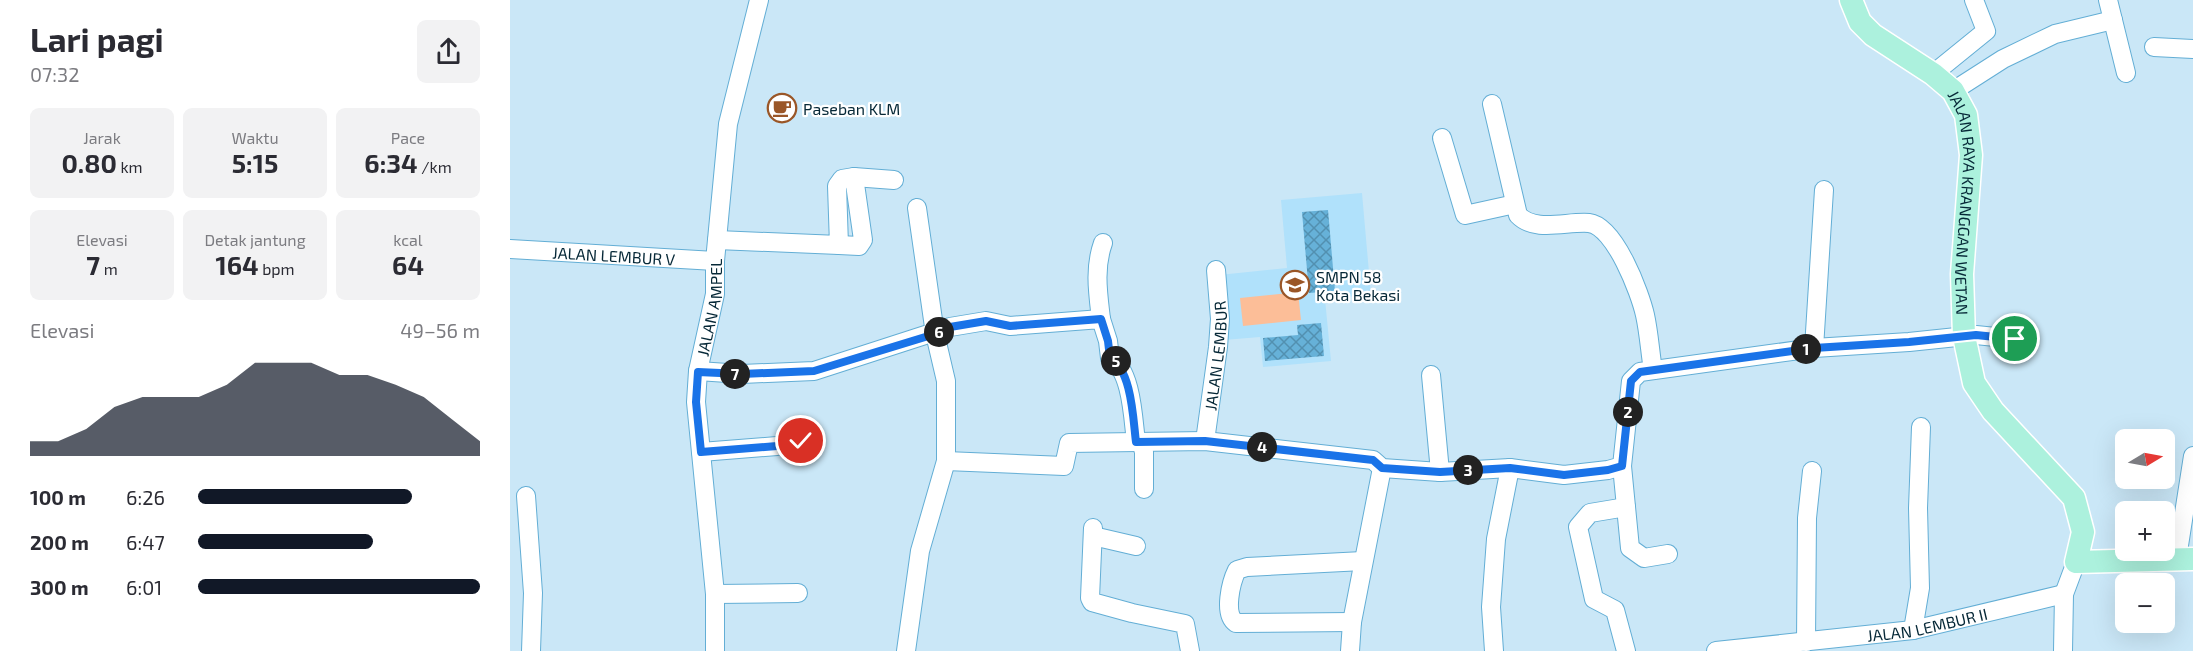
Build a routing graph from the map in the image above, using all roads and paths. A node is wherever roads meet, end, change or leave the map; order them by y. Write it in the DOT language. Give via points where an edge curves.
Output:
graph roads {
  1 [pos="759,0"];
  2 [pos="1851,0"];
  3 [pos="1974,0"];
  4 [pos="2108,0"];
  5 [pos="2113,20"];
  6 [pos="2154,47"];
  7 [pos="2193,49"];
  8 [pos="2126,73"];
  9 [pos="1933,74"];
  10 [pos="1953,91"];
  11 [pos="1492,104"];
  12 [pos="1442,138"];
  13 [pos="854,177"];
  14 [pos="894,180"];
  15 [pos="1824,190"];
  16 [pos="1515,204"];
  17 [pos="918,208"];
  18 [pos="717,240"];
  19 [pos="1103,243"];
  20 [pos="839,245"];
  21 [pos="510,249"];
  22 [pos="715,261"];
  23 [pos="1216,270"];
  24 [pos="1101,319"];
  25 [pos="935,334"];
  26 [pos="1964,336"];
  27 [pos="2015,339"];
  28 [pos="1814,348"];
  29 [pos="1653,370"];
  30 [pos="698,372"];
  31 [pos="1431,375"];
  32 [pos="1921,427"];
  33 [pos="801,441"];
  34 [pos="1205,441"];
  35 [pos="1139,442"];
  36 [pos="701,452"];
  37 [pos="2193,456"];
  38 [pos="946,461"];
  39 [pos="1622,466"];
  40 [pos="1382,468"];
  41 [pos="1510,468"];
  42 [pos="1812,471"];
  43 [pos="1440,472"];
  44 [pos="1144,489"];
  45 [pos="526,496"];
  46 [pos="1626,507"];
  47 [pos="1136,546"];
  48 [pos="1668,554"];
  49 [pos="2185,558"];
  50 [pos="1364,561"];
  51 [pos="2076,562"];
  52 [pos="798,593"];
  53 [pos="715,594"];
  54 [pos="2064,594"];
  55 [pos="1352,622"];
  56 [pos="1913,630"];
  57 [pos="1806,642"];
  58 [pos="1832,644"];
  59 [pos="1783,648"];
  60 [pos="531,651"];
  61 [pos="715,651"];
  62 [pos="906,651"];
  63 [pos="1190,651"];
  64 [pos="1350,651"];
  65 [pos="1494,651"];
  66 [pos="1626,651"];
  67 [pos="1716,651"];
  68 [pos="2063,651"];
  1 -- 18 [label="street, JALAN AMPEL" via="728,124"];
  2 -- 9 [label="main road, JALAN RAYA KRANGGAN WETAN" via="1860,22 1873,35"];
  3 -- 9 [label="street" via="1986,31"];
  4 -- 5 [label="street"];
  5 -- 8 [label="street"];
  5 -- 10 [label="street" via="2055,34 2003,59"];
  6 -- 7 [label="street"];
  9 -- 10 [label="main road, JALAN RAYA KRANGGAN WETAN"];
  10 -- 26 [label="main road, JALAN RAYA KRANGGAN WETAN" via="1966,115 1971,155 1962,274"];
  11 -- 16 [label="street"];
  12 -- 16 [label="street" via="1465,215"];
  13 -- 14 [label="street"];
  13 -- 20 [label="street" via="842,178 837,186"];
  13 -- 20 [label="street" via="863,240 859,246"];
  15 -- 28 [label="street"];
  16 -- 29 [label="street" via="1518,215 1534,224 1592,223 1612,239 1640,297"];
  17 -- 25 [label="street"];
  18 -- 20 [label="street"];
  18 -- 22 [label="street, JALAN AMPEL"];
  19 -- 24 [label="street" via="1096,273"];
  21 -- 22 [label="street, JALAN LEMBUR V"];
  22 -- 30 [label="street, JALAN AMPEL" via="715,294"];
  23 -- 34 [label="street, JALAN LEMBUR" via="1220,319"];
  24 -- 25 [label="street" via="1010,326 986,321 950,327"];
  24 -- 35 [label="street" via="1110,358 1128,384"];
  25 -- 30 [label="street" via="814,371"];
  25 -- 38 [label="street" via="946,381"];
  26 -- 27 [label="street"];
  26 -- 28 [label="street"];
  26 -- 51 [label="main road, JALAN RAYA KRANGGAN WETAN" via="1974,383 2074,498 2083,532"];
  28 -- 29 [label="street"];
  29 -- 39 [label="street" via="1640,372 1631,381"];
  30 -- 36 [label="street, JALAN AMPEL" via="696,402"];
  31 -- 43 [label="street"];
  32 -- 56 [label="street" via="1920,588"];
  33 -- 36 [label="street"];
  34 -- 35 [label="street"];
  34 -- 40 [label="street" via="1373,460"];
  35 -- 38 [label="street" via="1069,443 1064,466"];
  35 -- 44 [label="street" via="1144,452"];
  36 -- 53 [label="street, JALAN AMPEL"];
  37 -- 49 [label="street"];
  38 -- 62 [label="street" via="920,551"];
  39 -- 41 [label="street" via="1564,475"];
  39 -- 46 [label="street"];
  40 -- 43 [label="street"];
  40 -- 50 [label="street"];
  41 -- 43 [label="street"];
  41 -- 65 [label="street" via="1496,539 1491,607"];
  42 -- 57 [label="street" via="1807,518"];
  45 -- 60 [label="street" via="533,593"];
  46 -- 48 [label="street" via="1630,548 1644,558"];
  46 -- 66 [label="street" via="1590,513 1578,527 1594,599 1615,610"];
  47 -- 63 [label="street" via="1093,532 1092,602 1185,624"];
  49 -- 51 [label="main road"];
  50 -- 55 [label="street"];
  50 -- 55 [label="street" via="1247,567 1237,570 1232,588 1229,613 1236,623"];
  51 -- 54 [label="street"];
  52 -- 53 [label="street"];
  53 -- 61 [label="street, JALAN AMPEL"];
  54 -- 56 [label="street, JALAN LEMBUR II"];
  54 -- 68 [label="street"];
  55 -- 64 [label="street"];
  56 -- 58 [label="street, JALAN LEMBUR II"];
  57 -- 58 [label="street, JALAN LEMBUR II"];
  57 -- 59 [label="street, JALAN LEMBUR II"];
  59 -- 67 [label="street, JALAN LEMBUR II"];
}
